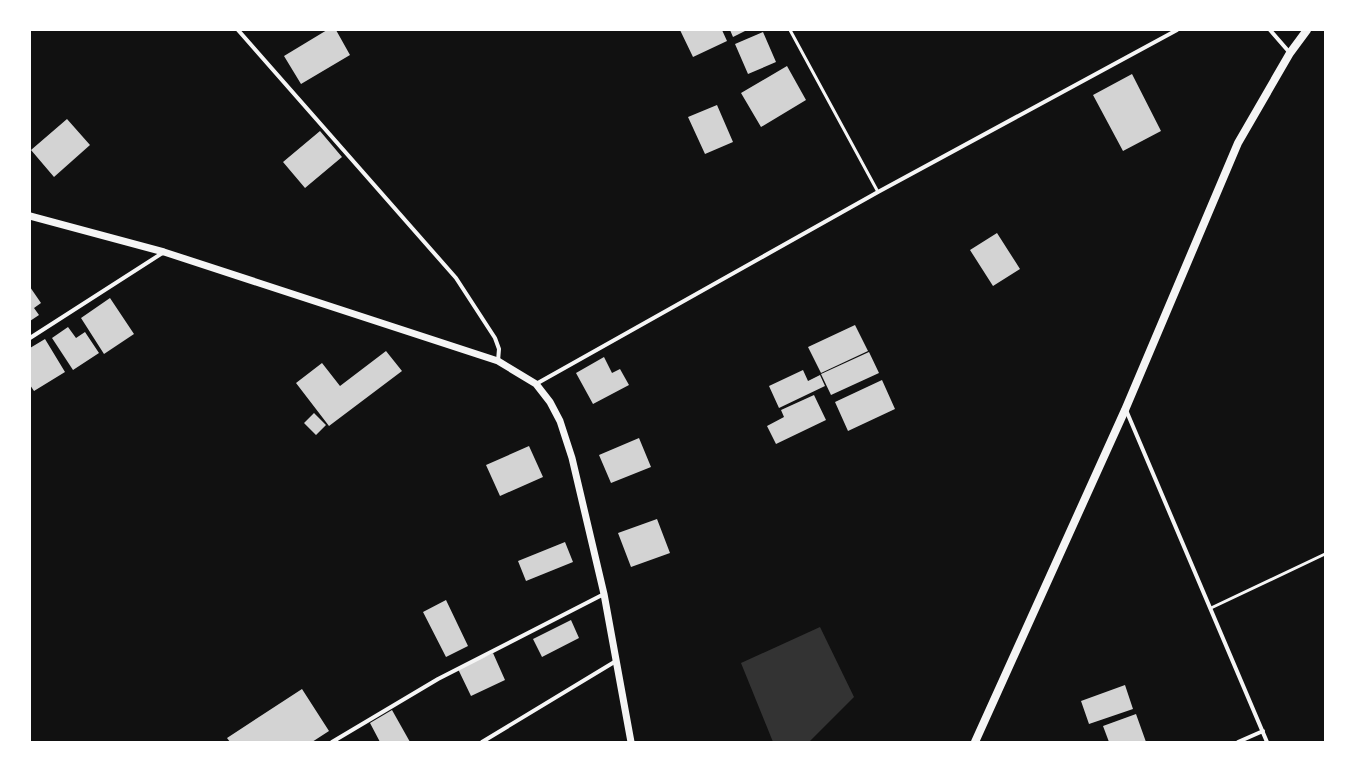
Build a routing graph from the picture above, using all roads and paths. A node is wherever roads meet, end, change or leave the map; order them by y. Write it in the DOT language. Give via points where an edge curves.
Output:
graph roads {
  1 [pos="238,30"];
  2 [pos="790,30"];
  3 [pos="1176,30"];
  4 [pos="1270,30"];
  5 [pos="1307,30"];
  6 [pos="1290,53"];
  7 [pos="878,192"];
  8 [pos="30,216"];
  9 [pos="164,252"];
  10 [pos="30,338"];
  11 [pos="498,361"];
  12 [pos="536,384"];
  13 [pos="1125,410"];
  14 [pos="1325,554"];
  15 [pos="604,594"];
  16 [pos="1211,608"];
  17 [pos="616,661"];
  18 [pos="1263,731"];
  19 [pos="332,742"];
  20 [pos="482,742"];
  21 [pos="631,742"];
  22 [pos="974,742"];
  23 [pos="1238,742"];
  24 [pos="1268,742"];
  1 -- 11 [label="street" via="456,278 495,338 499,349"];
  2 -- 7 [label="lane"];
  3 -- 7 [label="street"];
  4 -- 6 [label="street"];
  5 -- 6 [label="main road"];
  6 -- 13 [label="main road" via="1238,143"];
  7 -- 12 [label="street"];
  8 -- 9 [label="street"];
  9 -- 10 [label="street"];
  9 -- 11 [label="street"];
  11 -- 12 [label="street"];
  12 -- 15 [label="street" via="560,420 572,458"];
  13 -- 16 [label="street"];
  13 -- 22 [label="main road"];
  14 -- 16 [label="lane"];
  15 -- 17 [label="street"];
  15 -- 19 [label="street" via="438,679"];
  16 -- 18 [label="street"];
  17 -- 20 [label="street"];
  17 -- 21 [label="street"];
  18 -- 23 [label="street"];
  18 -- 24 [label="street"];
}
